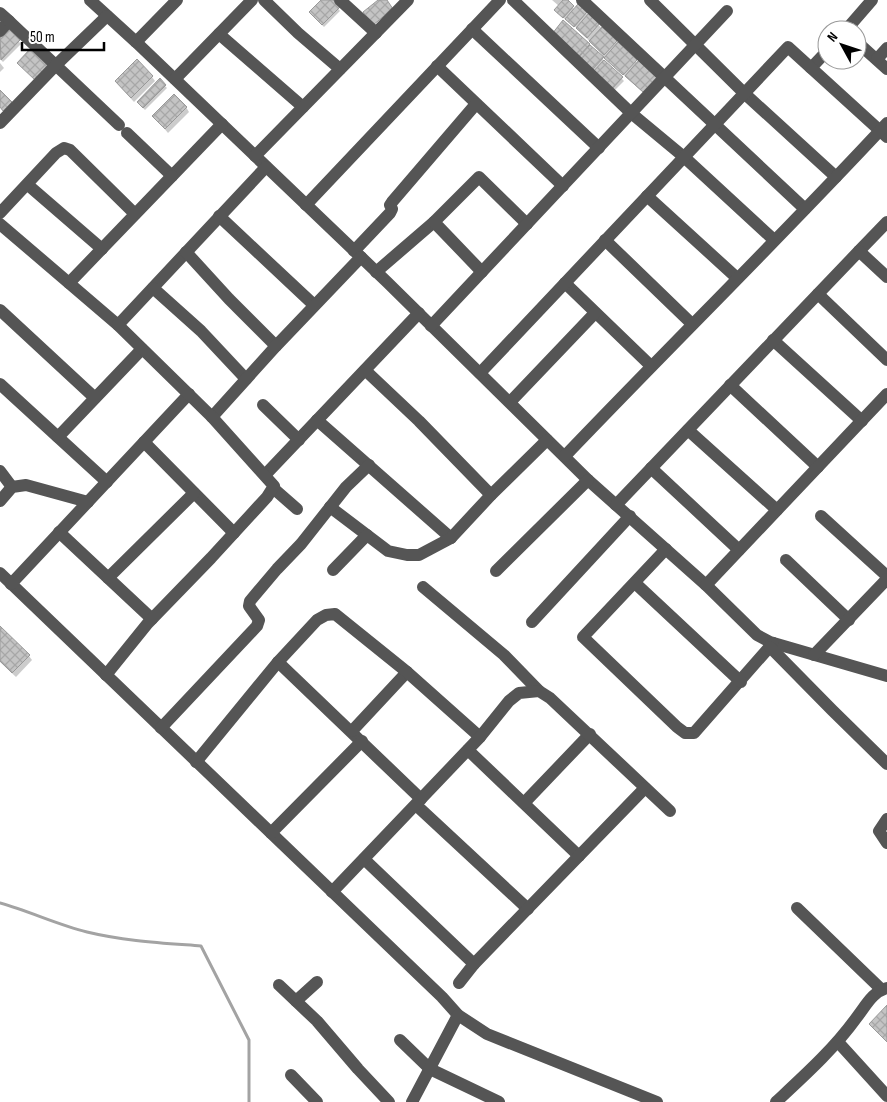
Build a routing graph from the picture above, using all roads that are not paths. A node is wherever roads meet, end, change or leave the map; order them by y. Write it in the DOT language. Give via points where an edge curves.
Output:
graph roads {
  1 [pos="90,0"];
  2 [pos="177,0"];
  3 [pos="252,0"];
  4 [pos="264,0"];
  5 [pos="340,0"];
  6 [pos="408,0"];
  7 [pos="500,0"];
  8 [pos="513,0"];
  9 [pos="582,0"];
  10 [pos="650,0"];
  11 [pos="872,0"];
  12 [pos="727,11"];
  13 [pos="106,16"];
  14 [pos="855,20"];
  15 [pos="3,22"];
  16 [pos="472,30"];
  17 [pos="376,33"];
  18 [pos="219,34"];
  19 [pos="136,42"];
  20 [pos="695,45"];
  21 [pos="887,48"];
  22 [pos="867,50"];
  23 [pos="877,59"];
  24 [pos="817,62"];
  25 [pos="55,66"];
  26 [pos="437,66"];
  27 [pos="811,68"];
  28 [pos="340,69"];
  29 [pos="887,69"];
  30 [pos="664,78"];
  31 [pos="175,79"];
  32 [pos="744,94"];
  33 [pos="476,104"];
  34 [pos="303,107"];
  35 [pos="631,113"];
  36 [pos="0,123"];
  37 [pos="222,124"];
  38 [pos="714,125"];
  39 [pos="885,130"];
  40 [pos="598,148"];
  41 [pos="255,156"];
  42 [pos="684,157"];
  43 [pos="266,167"];
  44 [pos="172,176"];
  45 [pos="836,177"];
  46 [pos="28,185"];
  47 [pos="563,186"];
  48 [pos="647,196"];
  49 [pos="306,205"];
  50 [pos="805,209"];
  51 [pos="0,213"];
  52 [pos="135,214"];
  53 [pos="219,216"];
  54 [pos="434,222"];
  55 [pos="887,222"];
  56 [pos="0,224"];
  57 [pos="527,224"];
  58 [pos="605,240"];
  59 [pos="774,240"];
  60 [pos="102,249"];
  61 [pos="186,252"];
  62 [pos="859,252"];
  63 [pos="357,254"];
  64 [pos="376,272"];
  65 [pos="482,272"];
  66 [pos="887,277"];
  67 [pos="736,278"];
  68 [pos="69,283"];
  69 [pos="565,283"];
  70 [pos="152,288"];
  71 [pos="818,294"];
  72 [pos="314,305"];
  73 [pos="0,310"];
  74 [pos="419,313"];
  75 [pos="595,313"];
  76 [pos="692,324"];
  77 [pos="118,325"];
  78 [pos="431,326"];
  79 [pos="773,340"];
  80 [pos="276,346"];
  81 [pos="142,349"];
  82 [pos="887,360"];
  83 [pos="651,366"];
  84 [pos="365,370"];
  85 [pos="480,373"];
  86 [pos="246,379"];
  87 [pos="0,384"];
  88 [pos="730,385"];
  89 [pos="189,394"];
  90 [pos="887,394"];
  91 [pos="95,398"];
  92 [pos="510,402"];
  93 [pos="262,406"];
  94 [pos="212,416"];
  95 [pos="317,420"];
  96 [pos="862,421"];
  97 [pos="688,430"];
  98 [pos="58,437"];
  99 [pos="299,440"];
  100 [pos="547,440"];
  101 [pos="144,442"];
  102 [pos="564,456"];
  103 [pos="369,465"];
  104 [pos="818,467"];
  105 [pos="651,468"];
  106 [pos="0,471"];
  107 [pos="265,475"];
  108 [pos="588,480"];
  109 [pos="106,482"];
  110 [pos="12,487"];
  111 [pos="273,488"];
  112 [pos="194,493"];
  113 [pos="492,495"];
  114 [pos="0,501"];
  115 [pos="88,502"];
  116 [pos="616,505"];
  117 [pos="330,507"];
  118 [pos="297,510"];
  119 [pos="777,510"];
  120 [pos="630,516"];
  121 [pos="821,516"];
  122 [pos="59,532"];
  123 [pos="234,533"];
  124 [pos="367,535"];
  125 [pos="451,538"];
  126 [pos="666,549"];
  127 [pos="739,550"];
  128 [pos="786,560"];
  129 [pos="333,570"];
  130 [pos="496,571"];
  131 [pos="0,574"];
  132 [pos="887,577"];
  133 [pos="108,578"];
  134 [pos="635,583"];
  135 [pos="11,584"];
  136 [pos="706,585"];
  137 [pos="423,587"];
  138 [pos="152,619"];
  139 [pos="848,620"];
  140 [pos="532,622"];
  141 [pos="772,645"];
  142 [pos="814,655"];
  143 [pos="278,662"];
  144 [pos="407,672"];
  145 [pos="106,675"];
  146 [pos="887,676"];
  147 [pos="741,682"];
  148 [pos="538,690"];
  149 [pos="161,728"];
  150 [pos="352,731"];
  151 [pos="590,734"];
  152 [pos="480,737"];
  153 [pos="362,741"];
  154 [pos="468,750"];
  155 [pos="196,762"];
  156 [pos="887,764"];
  157 [pos="645,788"];
  158 [pos="418,802"];
  159 [pos="524,803"];
  160 [pos="670,811"];
  161 [pos="887,819"];
  162 [pos="271,833"];
  163 [pos="887,844"];
  164 [pos="580,856"];
  165 [pos="364,859"];
  166 [pos="332,892"];
  167 [pos="797,908"];
  168 [pos="528,909"];
  169 [pos="474,964"];
  170 [pos="316,982"];
  171 [pos="459,983"];
  172 [pos="279,985"];
  173 [pos="884,989"];
  174 [pos="296,1001"];
  175 [pos="458,1014"];
  176 [pos="400,1040"];
  177 [pos="838,1042"];
  178 [pos="430,1069"];
  179 [pos="292,1075"];
  180 [pos="887,1096"];
  181 [pos="317,1102"];
  182 [pos="389,1102"];
  183 [pos="412,1102"];
  184 [pos="499,1102"];
  185 [pos="657,1102"];
  186 [pos="776,1102"];
  1 -- 13 [label="street"];
  2 -- 19 [label="street"];
  3 -- 18 [label="street"];
  4 -- 28 [label="street"];
  5 -- 17 [label="street"];
  6 -- 17 [label="street"];
  7 -- 16 [label="street"];
  8 -- 35 [label="street"];
  9 -- 30 [label="street"];
  10 -- 20 [label="street"];
  11 -- 14 [label="street"];
  12 -- 20 [label="street"];
  13 -- 19 [label="street"];
  13 -- 25 [label="street"];
  15 -- 25 [label="street"];
  16 -- 26 [label="street"];
  16 -- 40 [label="street"];
  17 -- 28 [label="street"];
  18 -- 31 [label="street"];
  18 -- 34 [label="street"];
  19 -- 31 [label="street"];
  20 -- 30 [label="street"];
  20 -- 32 [label="street"];
  21 -- 23 [label="street"];
  22 -- 23 [label="street"];
  23 -- 29 [label="street"];
  24 -- 27 [label="street"];
  25 -- 36 [label="street"];
  25 -- 44 [label="street"];
  26 -- 33 [label="street"];
  26 -- 49 [label="street"];
  27 -- 32 [label="street" via="788,48"];
  27 -- 39 [label="street"];
  28 -- 34 [label="street"];
  30 -- 35 [label="street"];
  30 -- 38 [label="street"];
  31 -- 37 [label="street"];
  32 -- 38 [label="street"];
  32 -- 45 [label="street"];
  33 -- 47 [label="street"];
  33 -- 63 [label="street" via="392,202 390,213"];
  34 -- 41 [label="street"];
  35 -- 40 [label="street"];
  35 -- 42 [label="street"];
  37 -- 41 [label="street"];
  37 -- 44 [label="street"];
  38 -- 42 [label="street"];
  38 -- 50 [label="street"];
  39 -- 45 [label="street"];
  40 -- 47 [label="street"];
  41 -- 43 [label="street"];
  42 -- 48 [label="street"];
  42 -- 59 [label="street"];
  43 -- 49 [label="street"];
  43 -- 53 [label="street"];
  44 -- 52 [label="street"];
  45 -- 50 [label="street"];
  46 -- 51 [label="street"];
  46 -- 52 [label="street" via="64,148 70,150"];
  46 -- 60 [label="street"];
  47 -- 57 [label="street"];
  48 -- 58 [label="street"];
  48 -- 67 [label="street"];
  49 -- 63 [label="street"];
  50 -- 59 [label="street"];
  52 -- 60 [label="street"];
  53 -- 61 [label="street"];
  53 -- 72 [label="street"];
  54 -- 57 [label="street" via="479,177"];
  54 -- 64 [label="street"];
  54 -- 65 [label="street"];
  55 -- 62 [label="street"];
  56 -- 68 [label="street"];
  57 -- 65 [label="street"];
  58 -- 69 [label="street"];
  58 -- 76 [label="street"];
  59 -- 67 [label="street"];
  60 -- 68 [label="street"];
  61 -- 70 [label="street"];
  61 -- 80 [label="street"];
  62 -- 66 [label="street"];
  62 -- 71 [label="street"];
  63 -- 64 [label="street"];
  63 -- 72 [label="street"];
  64 -- 74 [label="street"];
  65 -- 78 [label="street"];
  67 -- 76 [label="street"];
  68 -- 77 [label="street"];
  69 -- 75 [label="street"];
  69 -- 85 [label="street"];
  70 -- 77 [label="street"];
  70 -- 86 [label="street" via="201,331"];
  71 -- 79 [label="street"];
  71 -- 82 [label="street"];
  72 -- 80 [label="street"];
  73 -- 91 [label="street"];
  74 -- 78 [label="street"];
  74 -- 84 [label="street"];
  75 -- 83 [label="street"];
  75 -- 92 [label="street"];
  76 -- 83 [label="street"];
  77 -- 81 [label="street"];
  78 -- 85 [label="street"];
  79 -- 88 [label="street"];
  79 -- 96 [label="street"];
  80 -- 86 [label="street"];
  81 -- 89 [label="street"];
  81 -- 91 [label="street"];
  83 -- 102 [label="street"];
  84 -- 95 [label="street"];
  84 -- 113 [label="street"];
  85 -- 92 [label="street"];
  86 -- 94 [label="street"];
  87 -- 98 [label="street"];
  88 -- 97 [label="street"];
  88 -- 104 [label="street"];
  89 -- 94 [label="street"];
  89 -- 101 [label="street"];
  90 -- 96 [label="street"];
  91 -- 98 [label="street"];
  92 -- 100 [label="street"];
  93 -- 99 [label="street"];
  94 -- 107 [label="street"];
  95 -- 99 [label="street"];
  95 -- 103 [label="street"];
  96 -- 104 [label="street"];
  97 -- 105 [label="street"];
  97 -- 119 [label="street"];
  98 -- 109 [label="street"];
  99 -- 107 [label="street"];
  100 -- 102 [label="street"];
  100 -- 113 [label="street"];
  101 -- 109 [label="street"];
  101 -- 112 [label="street"];
  102 -- 108 [label="street"];
  103 -- 117 [label="street"];
  103 -- 125 [label="street"];
  104 -- 119 [label="street"];
  105 -- 116 [label="street"];
  105 -- 127 [label="street"];
  106 -- 110 [label="street"];
  107 -- 111 [label="street"];
  108 -- 116 [label="street"];
  108 -- 130 [label="street"];
  109 -- 115 [label="street"];
  110 -- 114 [label="street"];
  110 -- 115 [label="street" via="26,485"];
  111 -- 118 [label="street"];
  111 -- 123 [label="street"];
  112 -- 123 [label="street"];
  112 -- 133 [label="street"];
  113 -- 125 [label="street"];
  115 -- 122 [label="street"];
  116 -- 120 [label="street"];
  117 -- 124 [label="street"];
  117 -- 149 [label="street" via="250,601 249,606 259,620 257,626"];
  119 -- 127 [label="street"];
  120 -- 126 [label="street"];
  120 -- 140 [label="street"];
  121 -- 132 [label="street"];
  122 -- 133 [label="street"];
  122 -- 135 [label="street"];
  123 -- 138 [label="street"];
  124 -- 125 [label="street" via="388,551 407,555 419,555"];
  124 -- 129 [label="street"];
  126 -- 134 [label="street"];
  126 -- 136 [label="street"];
  127 -- 136 [label="street"];
  128 -- 139 [label="street"];
  131 -- 135 [label="street"];
  132 -- 139 [label="street"];
  133 -- 138 [label="street"];
  134 -- 147 [label="street"];
  134 -- 147 [label="street" via="583,637 677,727 685,733 694,733"];
  135 -- 145 [label="street"];
  136 -- 141 [label="street" via="757,635"];
  137 -- 148 [label="street" via="504,655"];
  138 -- 145 [label="street"];
  139 -- 142 [label="street"];
  141 -- 142 [label="street"];
  141 -- 147 [label="street"];
  141 -- 156 [label="street"];
  142 -- 146 [label="street"];
  143 -- 144 [label="street" via="317,620 335,614"];
  143 -- 150 [label="street"];
  143 -- 155 [label="street"];
  144 -- 150 [label="street"];
  144 -- 152 [label="street"];
  145 -- 149 [label="street"];
  148 -- 151 [label="street"];
  148 -- 152 [label="street" via="519,693 509,701"];
  149 -- 155 [label="street"];
  150 -- 153 [label="street"];
  151 -- 157 [label="street"];
  151 -- 159 [label="street"];
  152 -- 154 [label="street"];
  153 -- 158 [label="street"];
  153 -- 162 [label="street"];
  154 -- 158 [label="street"];
  154 -- 159 [label="street"];
  155 -- 162 [label="street"];
  157 -- 160 [label="street"];
  157 -- 164 [label="street"];
  158 -- 165 [label="street"];
  158 -- 168 [label="street"];
  159 -- 164 [label="street"];
  161 -- 163 [label="street" via="879,831"];
  162 -- 166 [label="street"];
  164 -- 168 [label="street"];
  165 -- 166 [label="street"];
  165 -- 169 [label="street"];
  166 -- 175 [label="street"];
  167 -- 173 [label="street"];
  168 -- 169 [label="street"];
  169 -- 171 [label="street"];
  170 -- 174 [label="street"];
  172 -- 174 [label="street"];
  173 -- 177 [label="street" via="872,998"];
  174 -- 182 [label="street"];
  175 -- 178 [label="street"];
  175 -- 185 [label="street" via="487,1034"];
  176 -- 178 [label="street"];
  177 -- 180 [label="street"];
  177 -- 186 [label="street"];
  178 -- 183 [label="street"];
  178 -- 184 [label="street"];
  179 -- 181 [label="street"];
}
